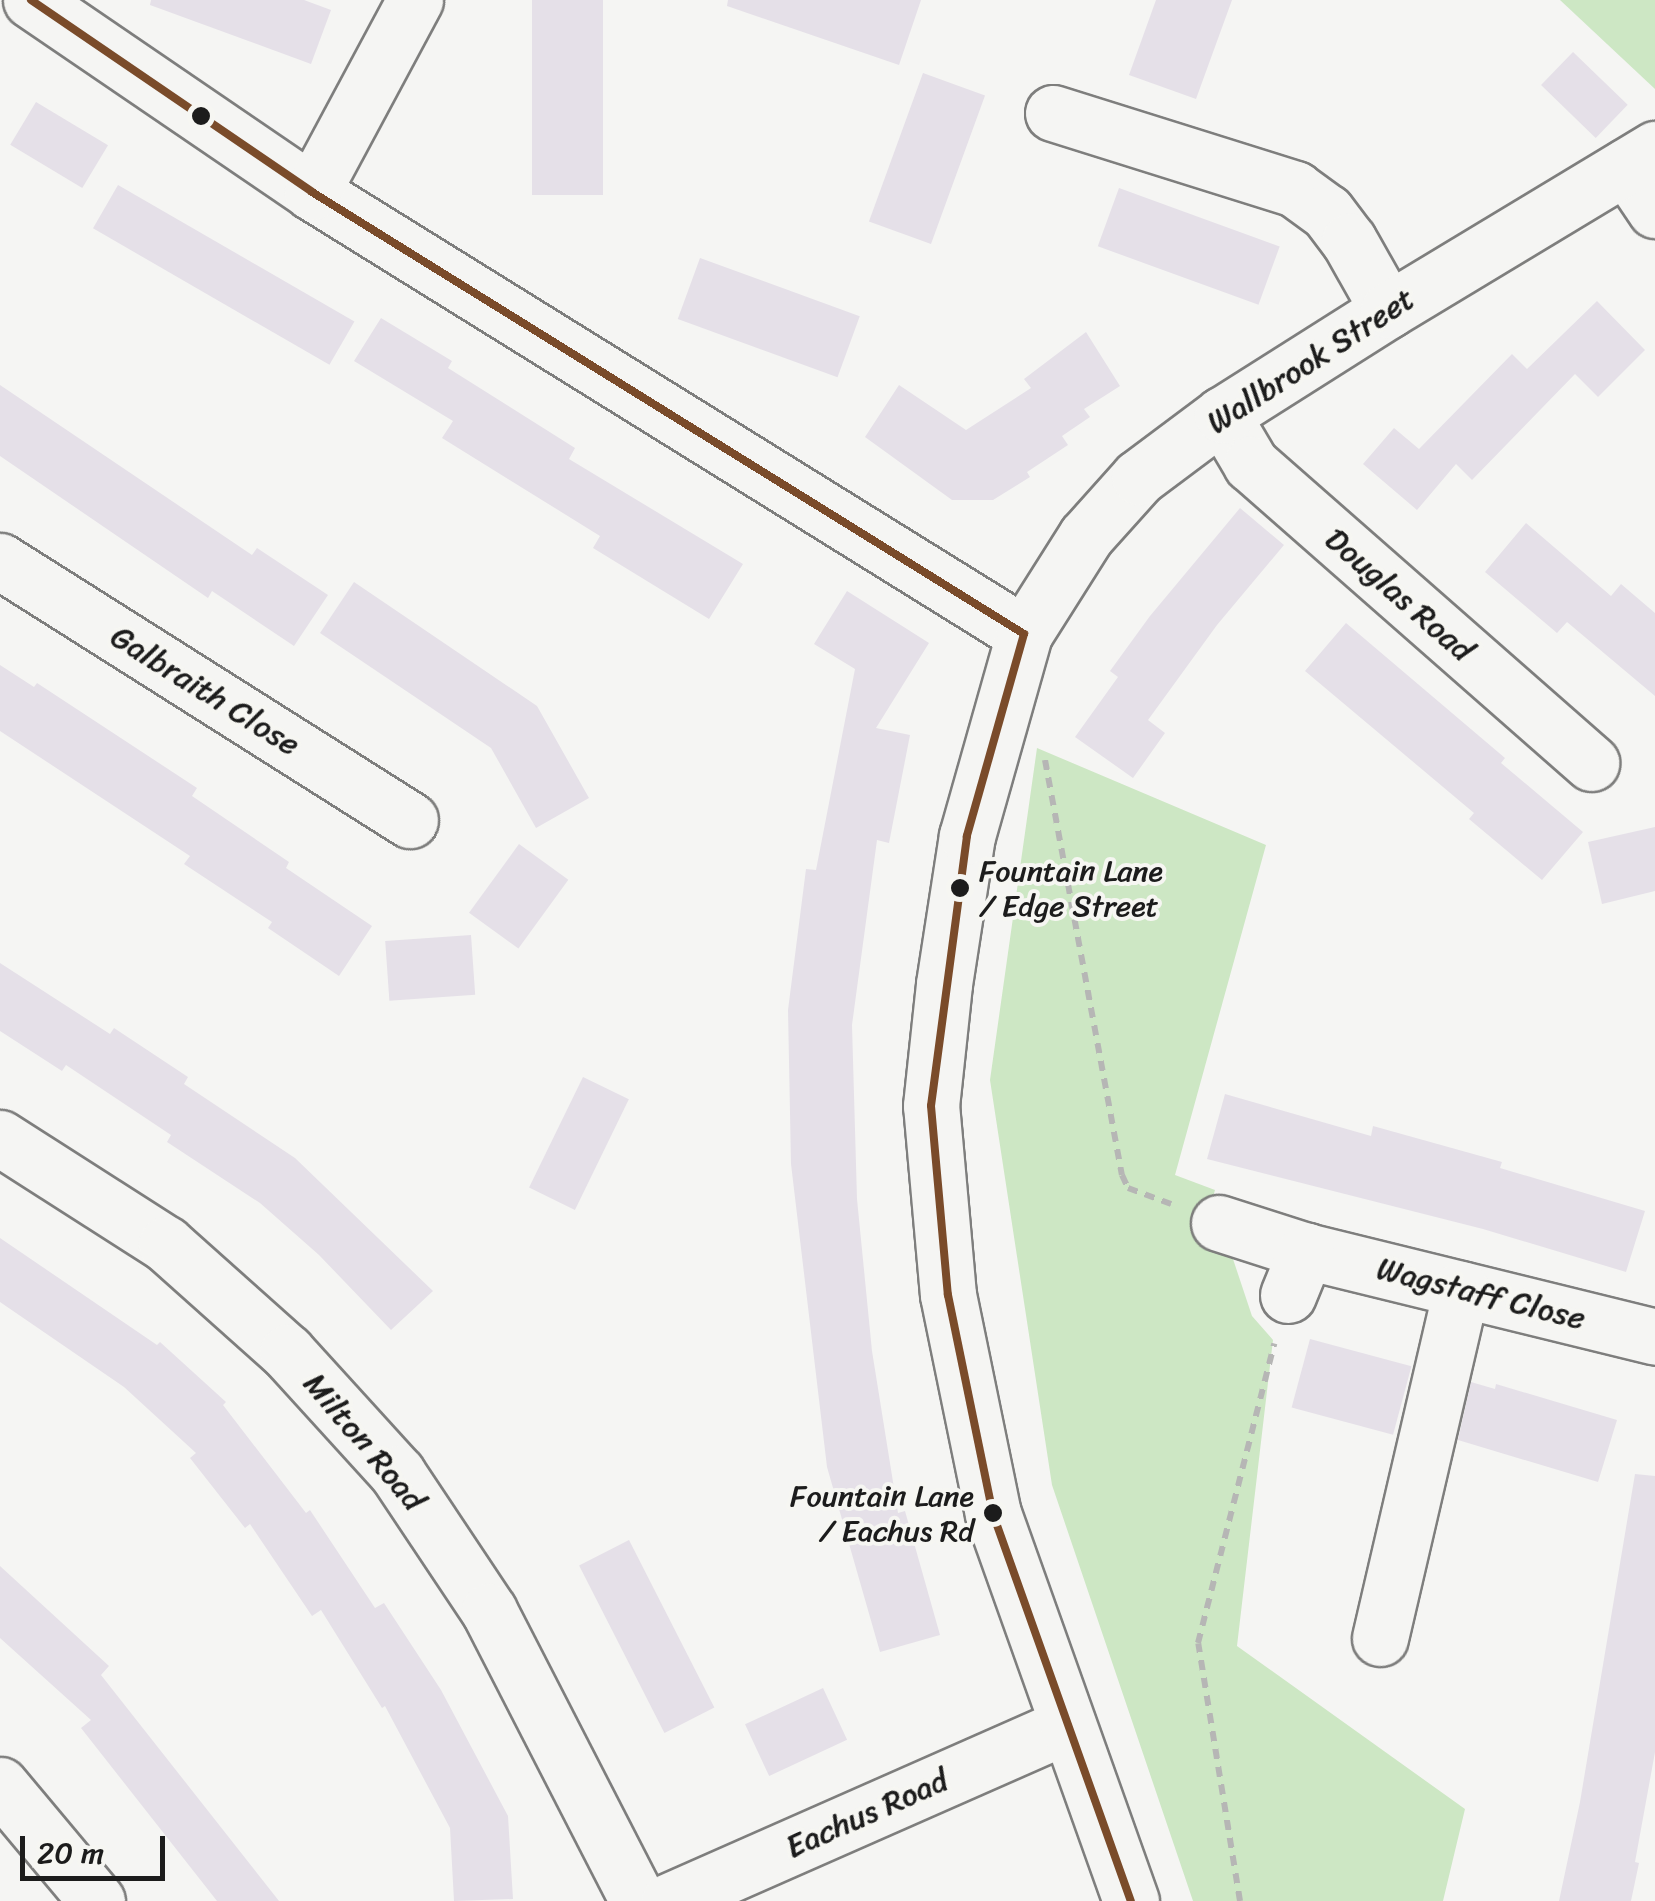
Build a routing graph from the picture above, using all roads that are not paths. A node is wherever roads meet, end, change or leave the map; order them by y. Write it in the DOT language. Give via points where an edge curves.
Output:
graph roads {
  1 [pos="31,0"];
  2 [pos="415,0"];
  3 [pos="1053,113"];
  4 [pos="1645,175"];
  5 [pos="312,192"];
  6 [pos="1388,310"];
  7 [pos="1222,415"];
  8 [pos="0,562"];
  9 [pos="1024,634"];
  10 [pos="1590,763"];
  11 [pos="410,820"];
  12 [pos="0,1138"];
  13 [pos="1219,1223"];
  14 [pos="1460,1289"];
  15 [pos="1655,1337"];
  16 [pos="1380,1638"];
  17 [pos="1066,1726"];
  18 [pos="0,1785"];
  19 [pos="98,1901"];
  20 [pos="638,1901"];
  21 [pos="669,1901"];
  22 [pos="1131,1901"];
  1 -- 5 [label="street"];
  2 -- 5 [label="street"];
  3 -- 6 [label="street" via="1295,189 1327,212"];
  4 -- 6 [label="street, Wallbrook Street"];
  5 -- 9 [label="street"];
  6 -- 7 [label="street, Wallbrook Street"];
  7 -- 9 [label="street, Wallbrook Street" via="1138,478 1086,536"];
  7 -- 10 [label="street, Douglas Road" via="1251,464"];
  8 -- 11 [label="street, Galbraith Close"];
  9 -- 17 [label="street, Wallbrook Street" via="967,836 931,1106 948,1295 993,1514"];
  12 -- 20 [label="street, Milton Road" via="166,1244 287,1352 397,1472 490,1611"];
  13 -- 14 [label="street, Wagstaff Close" via="1297,1273"];
  14 -- 15 [label="street, Wagstaff Close"];
  14 -- 16 [label="street"];
  17 -- 21 [label="street, Eachus Road"];
  17 -- 22 [label="street, Wallbrook Street"];
  18 -- 19 [label="street"];
}
